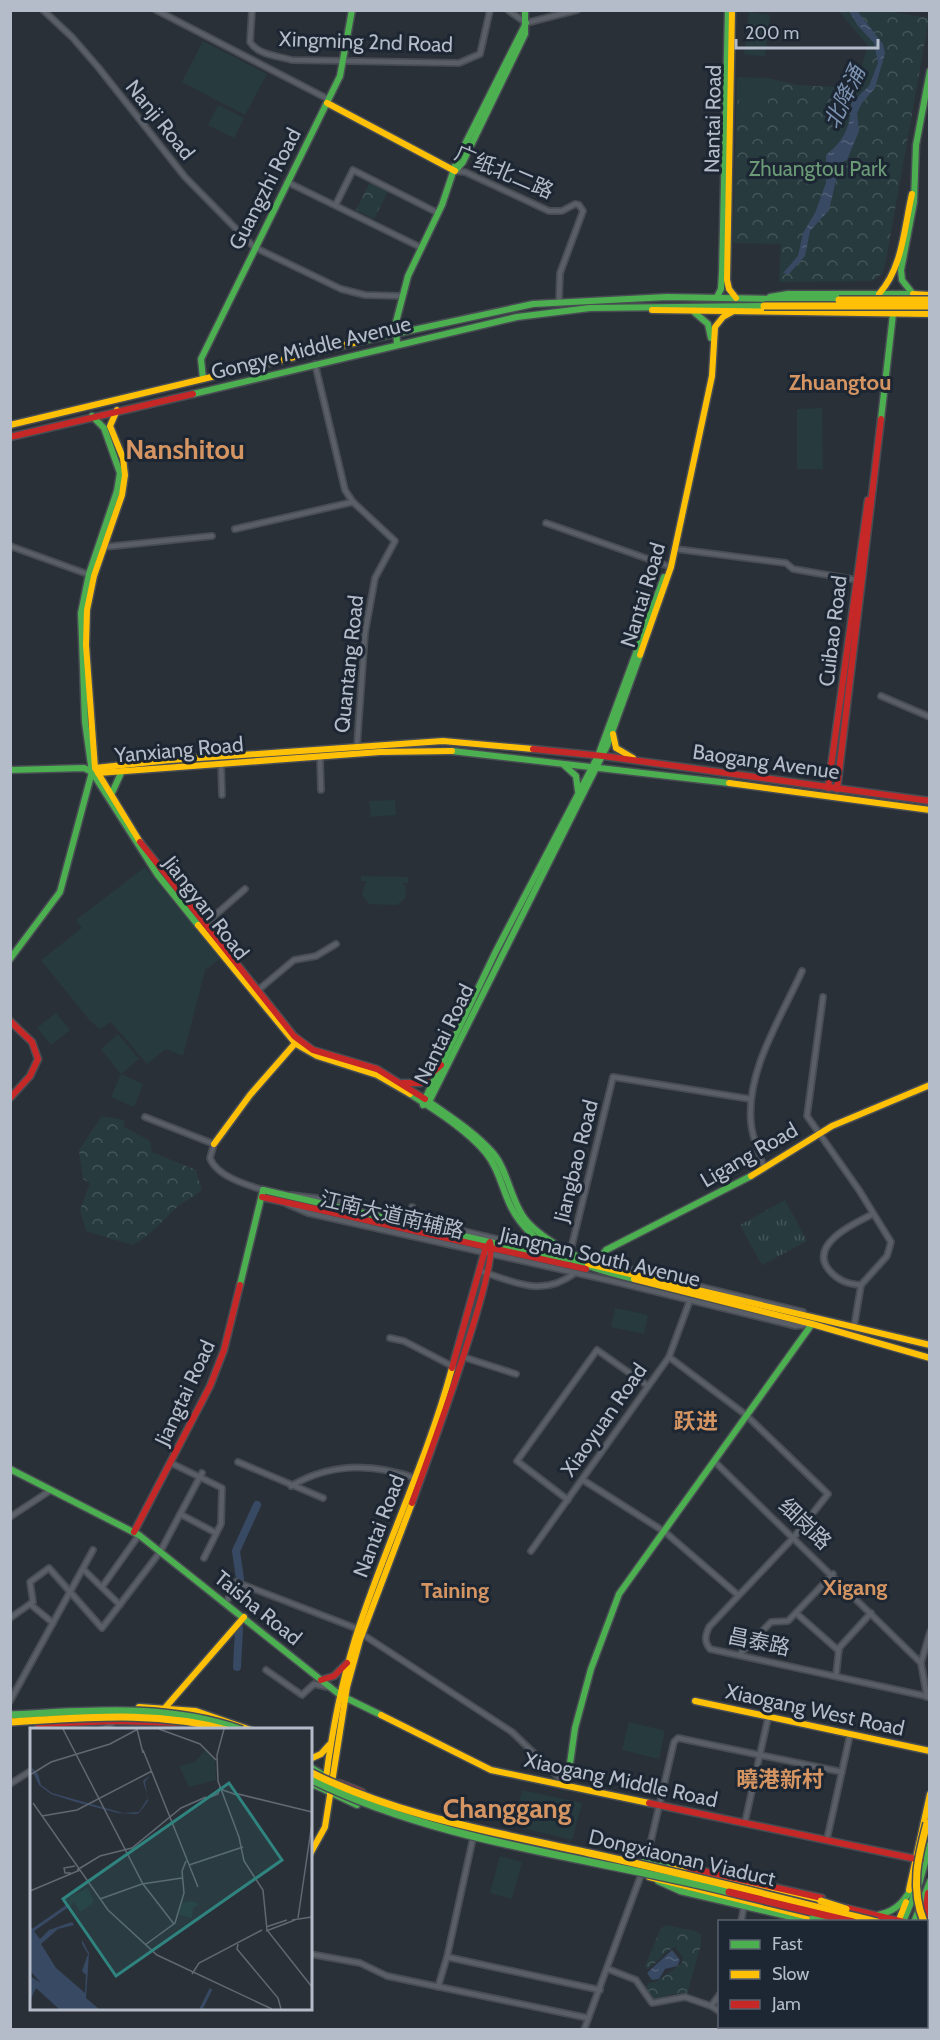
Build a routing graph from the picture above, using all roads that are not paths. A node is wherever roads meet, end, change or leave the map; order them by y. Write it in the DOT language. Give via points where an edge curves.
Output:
graph roads {
  1 [pos="44,10"];
  2 [pos="156,10"];
  3 [pos="252,10"];
  4 [pos="352,10"];
  5 [pos="490,10"];
  6 [pos="508,10"];
  7 [pos="525,10"];
  8 [pos="577,10"];
  9 [pos="730,10"];
  10 [pos="526,22"];
  11 [pos="344,61"];
  12 [pos="930,71"];
  13 [pos="328,101"];
  14 [pos="455,171"];
  15 [pos="916,176"];
  16 [pos="287,182"];
  17 [pos="336,204"];
  18 [pos="438,213"];
  19 [pos="254,248"];
  20 [pos="422,248"];
  21 [pos="879,294"];
  22 [pos="913,294"];
  23 [pos="930,294"];
  24 [pos="402,296"];
  25 [pos="717,297"];
  26 [pos="736,298"];
  27 [pos="930,300"];
  28 [pos="559,302"];
  29 [pos="762,302"];
  30 [pos="930,306"];
  31 [pos="622,307"];
  32 [pos="694,312"];
  33 [pos="732,312"];
  34 [pos="893,314"];
  35 [pos="929,314"];
  36 [pos="395,334"];
  37 [pos="397,344"];
  38 [pos="315,364"];
  39 [pos="203,379"];
  40 [pos="117,410"];
  41 [pos="92,416"];
  42 [pos="10,425"];
  43 [pos="10,437"];
  44 [pos="353,502"];
  45 [pos="546,523"];
  46 [pos="235,529"];
  47 [pos="212,536"];
  48 [pos="10,546"];
  49 [pos="104,547"];
  50 [pos="676,549"];
  51 [pos="669,566"];
  52 [pos="92,575"];
  53 [pos="859,580"];
  54 [pos="636,618"];
  55 [pos="648,622"];
  56 [pos="881,696"];
  57 [pos="930,717"];
  58 [pos="613,731"];
  59 [pos="357,746"];
  60 [pos="573,754"];
  61 [pos="600,756"];
  62 [pos="320,757"];
  63 [pos="623,759"];
  64 [pos="642,761"];
  65 [pos="558,762"];
  66 [pos="221,763"];
  67 [pos="572,764"];
  68 [pos="595,766"];
  69 [pos="122,768"];
  70 [pos="621,769"];
  71 [pos="10,770"];
  72 [pos="95,771"];
  73 [pos="770,778"];
  74 [pos="790,781"];
  75 [pos="769,788"];
  76 [pos="828,788"];
  77 [pos="837,789"];
  78 [pos="321,790"];
  79 [pos="787,791"];
  80 [pos="578,794"];
  81 [pos="111,795"];
  82 [pos="222,795"];
  83 [pos="930,801"];
  84 [pos="930,810"];
  85 [pos="245,889"];
  86 [pos="205,924"];
  87 [pos="336,944"];
  88 [pos="10,959"];
  89 [pos="802,971"];
  90 [pos="257,991"];
  91 [pos="823,997"];
  92 [pos="10,1021"];
  93 [pos="296,1043"];
  94 [pos="441,1065"];
  95 [pos="402,1083"];
  96 [pos="930,1085"];
  97 [pos="10,1098"];
  98 [pos="750,1099"];
  99 [pos="426,1102"];
  100 [pos="145,1117"];
  101 [pos="818,1134"];
  102 [pos="214,1144"];
  103 [pos="764,1168"];
  104 [pos="262,1194"];
  105 [pos="283,1198"];
  106 [pos="319,1206"];
  107 [pos="412,1207"];
  108 [pos="873,1214"];
  109 [pos="409,1221"];
  110 [pos="423,1233"];
  111 [pos="541,1240"];
  112 [pos="489,1249"];
  113 [pos="535,1253"];
  114 [pos="570,1253"];
  115 [pos="575,1261"];
  116 [pos="593,1271"];
  117 [pos="483,1272"];
  118 [pos="575,1273"];
  119 [pos="659,1284"];
  120 [pos="861,1285"];
  121 [pos="724,1299"];
  122 [pos="690,1300"];
  123 [pos="812,1321"];
  124 [pos="854,1326"];
  125 [pos="390,1338"];
  126 [pos="929,1345"];
  127 [pos="463,1357"];
  128 [pos="669,1357"];
  129 [pos="930,1358"];
  130 [pos="454,1367"];
  131 [pos="516,1374"];
  132 [pos="648,1386"];
  133 [pos="746,1415"];
  134 [pos="714,1461"];
  135 [pos="238,1462"];
  136 [pos="171,1463"];
  137 [pos="10,1469"];
  138 [pos="200,1475"];
  139 [pos="418,1479"];
  140 [pos="583,1480"];
  141 [pos="291,1486"];
  142 [pos="51,1490"];
  143 [pos="322,1498"];
  144 [pos="568,1500"];
  145 [pos="180,1514"];
  146 [pos="10,1517"];
  147 [pos="665,1532"];
  148 [pos="216,1533"];
  149 [pos="136,1534"];
  150 [pos="794,1537"];
  151 [pos="93,1550"];
  152 [pos="531,1551"];
  153 [pos="160,1552"];
  154 [pos="204,1558"];
  155 [pos="83,1569"];
  156 [pos="833,1574"];
  157 [pos="102,1587"];
  158 [pos="70,1593"];
  159 [pos="738,1595"];
  160 [pos="226,1603"];
  161 [pos="30,1604"];
  162 [pos="120,1605"];
  163 [pos="796,1613"];
  164 [pos="871,1613"];
  165 [pos="244,1617"];
  166 [pos="10,1618"];
  167 [pos="53,1623"];
  168 [pos="360,1631"];
  169 [pos="930,1632"];
  170 [pos="839,1651"];
  171 [pos="739,1655"];
  172 [pos="348,1661"];
  173 [pos="921,1663"];
  174 [pos="266,1670"];
  175 [pos="836,1676"];
  176 [pos="321,1680"];
  177 [pos="330,1688"];
  178 [pos="342,1697"];
  179 [pos="928,1697"];
  180 [pos="10,1701"];
  181 [pos="694,1701"];
  182 [pos="166,1707"];
  183 [pos="10,1714"];
  184 [pos="768,1718"];
  185 [pos="116,1721"];
  186 [pos="146,1721"];
  187 [pos="10,1723"];
  188 [pos="183,1723"];
  189 [pos="104,1728"];
  190 [pos="205,1728"];
  191 [pos="218,1728"];
  192 [pos="237,1728"];
  193 [pos="246,1728"];
  194 [pos="850,1735"];
  195 [pos="330,1742"];
  196 [pos="930,1751"];
  197 [pos="760,1756"];
  198 [pos="312,1759"];
  199 [pos="312,1768"];
  200 [pos="487,1768"];
  201 [pos="30,1771"];
  202 [pos="842,1772"];
  203 [pos="312,1773"];
  204 [pos="329,1778"];
  205 [pos="312,1782"];
  206 [pos="312,1782"];
  207 [pos="10,1784"];
  208 [pos="567,1785"];
  209 [pos="329,1793"];
  210 [pos="930,1794"];
  211 [pos="658,1804"];
  212 [pos="930,1815"];
  213 [pos="745,1822"];
  214 [pos="473,1838"];
  215 [pos="827,1839"];
  216 [pos="930,1844"];
  217 [pos="312,1850"];
  218 [pos="914,1858"];
  219 [pos="926,1861"];
  220 [pos="646,1862"];
  221 [pos="672,1867"];
  222 [pos="645,1876"];
  223 [pos="930,1882"];
  224 [pos="908,1895"];
  225 [pos="822,1904"];
  226 [pos="744,1906"];
  227 [pos="851,1908"];
  228 [pos="811,1913"];
  229 [pos="820,1915"];
  230 [pos="878,1919"];
  231 [pos="741,1920"];
  232 [pos="804,1920"];
  233 [pos="824,1920"];
  234 [pos="825,1920"];
  235 [pos="845,1920"];
  236 [pos="850,1920"];
  237 [pos="901,1920"];
  238 [pos="901,1920"];
  239 [pos="914,1920"];
  240 [pos="924,1920"];
  241 [pos="930,1920"];
  242 [pos="312,1954"];
  243 [pos="447,1957"];
  244 [pos="608,1969"];
  245 [pos="438,1987"];
  246 [pos="600,1990"];
  247 [pos="718,1997"];
  248 [pos="711,2006"];
  249 [pos="718,2011"];
  250 [pos="588,2018"];
  251 [pos="584,2030"];
  1 -- 19 [label="street, Nanji Road" via="98,67 184,177"];
  2 -- 13 [label="street"];
  3 -- 11 [label="street, Xingming 2nd Road" via="250,42 257,49 292,60"];
  4 -- 11 [label="main road, Guangzhi Road"];
  5 -- 11 [label="street, Xingming 2nd Road" via="480,54 459,63"];
  6 -- 10 [label="street"];
  7 -- 10 [label="main road"];
  8 -- 10 [label="street"];
  9 -- 25 [label="main road, Nantai Road" via="721,290"];
  9 -- 26 [label="main road, Nantai Road" via="727,280"];
  10 -- 14 [label="main road" via="525,34 463,162"];
  11 -- 13 [label="main road, Guangzhi Road"];
  12 -- 15 [label="main road" via="916,145"];
  13 -- 14 [label="main road, 广纸北二路"];
  13 -- 16 [label="main road, Guangzhi Road"];
  14 -- 18 [label="main road"];
  14 -- 28 [label="street, 广纸北二路" via="549,211 579,205 583,211 560,273"];
  15 -- 21 [label="main road" via="894,272"];
  15 -- 22 [label="main road" via="901,270 902,280"];
  16 -- 17 [label="street"];
  16 -- 19 [label="main road, Guangzhi Road"];
  17 -- 18 [label="street" via="353,170"];
  17 -- 20 [label="street"];
  18 -- 20 [label="main road"];
  19 -- 24 [label="street" via="341,289 365,295"];
  19 -- 39 [label="main road, Guangzhi Road" via="201,359"];
  20 -- 24 [label="main road"];
  21 -- 22 [label="main road"];
  21 -- 29 [label="main road" via="788,294"];
  22 -- 23 [label="main road"];
  23 -- 35 [label="main road" via="918,302"];
  24 -- 36 [label="main road"];
  25 -- 26 [label="main road"];
  25 -- 28 [label="main road"];
  26 -- 29 [label="main road"];
  27 -- 29 [label="main road, bridge"];
  28 -- 36 [label="main road"];
  29 -- 30 [label="main road, bridge"];
  29 -- 31 [label="main road"];
  31 -- 32 [label="main road"];
  31 -- 37 [label="main road, Gongye Middle Avenue" via="517,317"];
  32 -- 33 [label="main road"];
  32 -- 51 [label="main road, Nantai Road" via="710,330 709,369"];
  33 -- 34 [label="main road"];
  33 -- 50 [label="main road, Nantai Road" via="715,327 712,376"];
  34 -- 35 [label="main road"];
  34 -- 53 [label="main road, Cuibao Road"];
  36 -- 37 [label="main road"];
  36 -- 39 [label="main road"];
  37 -- 38 [label="main road, Gongye Middle Avenue"];
  38 -- 40 [label="main road, Gongye Middle Avenue"];
  38 -- 44 [label="street, Quantang Road" via="345,490"];
  39 -- 42 [label="main road"];
  40 -- 41 [label="main road, Gongye Middle Avenue"];
  40 -- 49 [label="main road, Jiangyan Road" via="110,426 123,458 124,483"];
  41 -- 43 [label="main road, Gongye Middle Avenue"];
  41 -- 52 [label="main road, Jiangyan Road" via="104,428 120,473"];
  44 -- 46 [label="street"];
  44 -- 59 [label="street, Quantang Road" via="395,541 375,578 365,633"];
  45 -- 51 [label="street"];
  47 -- 49 [label="street"];
  48 -- 52 [label="street"];
  49 -- 52 [label="main road, Jiangyan Road"];
  50 -- 51 [label="main road, Nantai Road"];
  50 -- 53 [label="street" via="786,562 793,569"];
  51 -- 55 [label="main road, Nantai Road"];
  51 -- 58 [label="main road, Nantai Road"];
  52 -- 72 [label="main road, Jiangyan Road" via="86,645"];
  53 -- 76 [label="main road, Cuibao Road"];
  53 -- 77 [label="main road, Cuibao Road"];
  54 -- 55 [label="street"];
  55 -- 61 [label="main road, Nantai Road"];
  56 -- 57 [label="street"];
  58 -- 61 [label="main road, Nantai Road"];
  58 -- 64 [label="main road" via="616,748"];
  59 -- 60 [label="main road, Yanxiang Road" via="442,741"];
  59 -- 69 [label="main road, Yanxiang Road"];
  60 -- 61 [label="main road, Yanxiang Road"];
  60 -- 67 [label="street"];
  61 -- 63 [label="main road, Baogang Avenue"];
  61 -- 68 [label="main road, Nantai Road"];
  62 -- 65 [label="main road, Yanxiang Road" via="427,750"];
  62 -- 66 [label="main road, Yanxiang Road"];
  62 -- 78 [label="street"];
  63 -- 64 [label="main road, Baogang Avenue"];
  63 -- 70 [label="main road"];
  64 -- 73 [label="main road, Baogang Avenue"];
  65 -- 67 [label="main road, Yanxiang Road"];
  65 -- 80 [label="main road" via="573,772"];
  66 -- 69 [label="main road, Yanxiang Road"];
  66 -- 82 [label="street"];
  67 -- 68 [label="main road, Yanxiang Road"];
  68 -- 70 [label="main road, Baogang Avenue"];
  68 -- 80 [label="main road, Nantai Road"];
  68 -- 99 [label="main road, Nantai Road"];
  69 -- 72 [label="main road, Yanxiang Road"];
  69 -- 81 [label="main road"];
  70 -- 75 [label="main road, Baogang Avenue"];
  71 -- 72 [label="main road, Yanxiang Road"];
  72 -- 81 [label="main road, Jiangyan Road"];
  72 -- 88 [label="main road" via="84,794 60,892"];
  72 -- 93 [label="main road, Jiangyan Road" via="151,867"];
  73 -- 74 [label="main road, Baogang Avenue"];
  73 -- 75 [label="main road" via="773,783"];
  74 -- 76 [label="main road, Baogang Avenue"];
  74 -- 79 [label="main road" via="785,784"];
  75 -- 79 [label="main road, Baogang Avenue"];
  76 -- 77 [label="main road, Baogang Avenue"];
  77 -- 83 [label="main road, Baogang Avenue"];
  79 -- 84 [label="main road, Baogang Avenue"];
  80 -- 94 [label="main road, Nantai Road"];
  81 -- 86 [label="main road, Jiangyan Road" via="149,856"];
  85 -- 86 [label="street"];
  86 -- 90 [label="main road, Jiangyan Road"];
  87 -- 90 [label="street" via="316,956 294,960"];
  89 -- 98 [label="street" via="755,1076"];
  90 -- 93 [label="main road, Jiangyan Road"];
  91 -- 101 [label="street" via="807,1104 807,1116"];
  92 -- 97 [label="main road" via="34,1041 38,1061 31,1077"];
  93 -- 95 [label="main road, Jiangyan Road" via="368,1066"];
  93 -- 99 [label="main road, Jiangyan Road" via="313,1056 377,1075"];
  93 -- 102 [label="main road"];
  94 -- 95 [label="main road" via="421,1083"];
  94 -- 99 [label="main road, Nantai Road"];
  95 -- 99 [label="main road, Jiangyan Road"];
  96 -- 101 [label="main road, Ligang Road" via="863,1111"];
  98 -- 103 [label="street" via="751,1126"];
  98 -- 114 [label="street, Jiangbao Road" via="613,1077"];
  99 -- 111 [label="main road, Jiangyan Road" via="489,1155 517,1218"];
  99 -- 114 [label="main road, Jiangyan Road" via="491,1150 500,1162 521,1214"];
  100 -- 102 [label="street"];
  101 -- 103 [label="main road, Ligang Road"];
  101 -- 108 [label="street"];
  102 -- 104 [label="street" via="210,1161 214,1166"];
  103 -- 116 [label="main road, Ligang Road" via="612,1246 602,1254"];
  104 -- 105 [label="main road, Jiangnan South Avenue"];
  104 -- 136 [label="main road, Jiangtai Road" via="224,1350"];
  105 -- 106 [label="main road, Jiangnan South Avenue"];
  105 -- 106 [label="street, 江南大道南辅路" via="297,1210"];
  106 -- 109 [label="main road, Jiangnan South Avenue"];
  106 -- 110 [label="main road, Jiangnan South Avenue"];
  107 -- 109 [label="street"];
  108 -- 120 [label="street" via="891,1242 887,1256"];
  108 -- 120 [label="street" via="840,1232 822,1254 827,1268 838,1280"];
  109 -- 110 [label="main road, Jiangnan South Avenue"];
  109 -- 113 [label="street, 江南大道南辅路" via="518,1244"];
  110 -- 112 [label="main road, Jiangnan South Avenue"];
  110 -- 112 [label="street, 江南大道南辅路"];
  111 -- 113 [label="main road"];
  111 -- 115 [label="main road, Jiangyan Road"];
  112 -- 113 [label="main road, Jiangnan South Avenue"];
  112 -- 116 [label="main road, Jiangnan South Avenue"];
  112 -- 117 [label="main road, Nantai Road"];
  112 -- 118 [label="street, 江南大道南辅路"];
  113 -- 115 [label="main road, Jiangnan South Avenue"];
  114 -- 116 [label="main road, Jiangyan Road"];
  115 -- 116 [label="main road, Jiangyan Road"];
  116 -- 118 [label="street, 江南大道南辅路"];
  116 -- 119 [label="main road, Jiangnan South Avenue"];
  117 -- 118 [label="street" via="528,1286 549,1287"];
  117 -- 127 [label="main road, Nantai Road"];
  117 -- 130 [label="main road, Nantai Road"];
  119 -- 121 [label="main road, Jiangnan South Avenue"];
  119 -- 122 [label="street"];
  120 -- 124 [label="street"];
  121 -- 122 [label="street"];
  121 -- 123 [label="main road, Jiangnan South Avenue"];
  121 -- 123 [label="street" via="796,1326"];
  122 -- 128 [label="street, Xiaoyuan Road"];
  123 -- 124 [label="main road, Jiangnan South Avenue"];
  123 -- 129 [label="main road, Jiangnan South Avenue"];
  123 -- 133 [label="main road"];
  124 -- 126 [label="main road, Jiangnan South Avenue"];
  125 -- 130 [label="street" via="404,1341"];
  127 -- 131 [label="street"];
  127 -- 139 [label="main road, Nantai Road" via="446,1413"];
  128 -- 132 [label="street, Xiaoyuan Road"];
  128 -- 133 [label="street"];
  130 -- 139 [label="main road, Nantai Road"];
  132 -- 140 [label="street, Xiaoyuan Road"];
  132 -- 144 [label="street" via="597,1350 517,1461"];
  133 -- 134 [label="main road"];
  133 -- 150 [label="street, 昌泰路" via="828,1494"];
  134 -- 147 [label="main road"];
  134 -- 150 [label="street, 细岗路"];
  135 -- 141 [label="street"];
  136 -- 138 [label="street"];
  136 -- 149 [label="main road, Jiangtai Road"];
  137 -- 142 [label="main road, Taisha Road"];
  138 -- 145 [label="street"];
  138 -- 148 [label="street" via="222,1488 221,1524"];
  139 -- 141 [label="street" via="364,1466 310,1475"];
  139 -- 168 [label="main road, Nantai Road"];
  140 -- 144 [label="street, Xiaoyuan Road"];
  140 -- 147 [label="street"];
  141 -- 143 [label="street"];
  142 -- 146 [label="street"];
  142 -- 149 [label="main road, Taisha Road"];
  144 -- 152 [label="street, Xiaoyuan Road"];
  145 -- 148 [label="street"];
  145 -- 153 [label="street"];
  147 -- 159 [label="street"];
  147 -- 208 [label="main road" via="619,1594 591,1669 575,1728"];
  148 -- 154 [label="street"];
  149 -- 153 [label="main road, Taisha Road"];
  149 -- 157 [label="street"];
  150 -- 156 [label="street, 细岗路"];
  150 -- 159 [label="street, 昌泰路"];
  151 -- 155 [label="street"];
  153 -- 160 [label="main road, Taisha Road"];
  153 -- 162 [label="street"];
  155 -- 157 [label="street"];
  155 -- 158 [label="street"];
  156 -- 163 [label="street"];
  156 -- 164 [label="street, 细岗路"];
  157 -- 162 [label="street"];
  158 -- 161 [label="street" via="49,1568 30,1582"];
  158 -- 162 [label="street" via="102,1628"];
  158 -- 167 [label="street"];
  159 -- 171 [label="street, 昌泰路" via="705,1635 710,1649"];
  160 -- 165 [label="main road, Taisha Road"];
  160 -- 168 [label="street" via="236,1582"];
  161 -- 166 [label="street"];
  161 -- 167 [label="street"];
  163 -- 170 [label="street"];
  163 -- 171 [label="street" via="788,1621 771,1622"];
  164 -- 170 [label="street"];
  164 -- 173 [label="street, 细岗路"];
  165 -- 176 [label="main road, Taisha Road"];
  165 -- 182 [label="main road"];
  167 -- 180 [label="street"];
  168 -- 172 [label="main road, Nantai Road"];
  168 -- 178 [label="main road, Nantai Road"];
  168 -- 208 [label="street" via="512,1732"];
  169 -- 173 [label="street"];
  170 -- 175 [label="street"];
  171 -- 175 [label="street, 昌泰路"];
  172 -- 176 [label="main road" via="334,1676"];
  172 -- 178 [label="main road, Nantai Road"];
  173 -- 179 [label="street"];
  174 -- 177 [label="street" via="302,1695 314,1684"];
  175 -- 179 [label="street, 昌泰路"];
  176 -- 177 [label="main road, Taisha Road"];
  177 -- 178 [label="main road, Taisha Road"];
  178 -- 195 [label="main road, Nantai Road"];
  178 -- 200 [label="main road, Taisha Road"];
  178 -- 204 [label="main road, Nantai Road"];
  181 -- 184 [label="main road, Xiaogang West Road"];
  182 -- 183 [label="main road"];
  182 -- 186 [label="main road"];
  182 -- 188 [label="main road"];
  182 -- 193 [label="main road" via="210,1714"];
  183 -- 192 [label="main road, bridge" via="164,1711 204,1716"];
  184 -- 194 [label="main road, Xiaogang West Road"];
  184 -- 197 [label="street"];
  185 -- 186 [label="main road"];
  185 -- 187 [label="main road"];
  185 -- 189 [label="street"];
  186 -- 188 [label="main road"];
  187 -- 191 [label="main road, bridge" via="168,1717"];
  188 -- 190 [label="main road"];
  194 -- 196 [label="main road, Xiaogang West Road"];
  194 -- 202 [label="street"];
  195 -- 198 [label="main road"];
  195 -- 204 [label="main road, Nantai Road"];
  197 -- 202 [label="street"];
  197 -- 211 [label="street" via="678,1738"];
  197 -- 213 [label="street"];
  199 -- 204 [label="main road"];
  200 -- 208 [label="main road, Xiaogang Middle Road"];
  201 -- 207 [label="street"];
  202 -- 215 [label="street"];
  203 -- 230 [label="main road, Dongxiaonan Viaduct, bridge" via="350,1792 436,1819"];
  204 -- 209 [label="main road, Nantai Road"];
  204 -- 220 [label="main road" via="461,1822"];
  205 -- 209 [label="main road"];
  206 -- 235 [label="main road, Dongxiaonan Viaduct, bridge" via="357,1802 458,1832"];
  208 -- 211 [label="main road, Xiaogang Middle Road"];
  209 -- 214 [label="main road" via="373,1810"];
  209 -- 217 [label="main road, Nantai Road" via="325,1827"];
  210 -- 218 [label="main road"];
  211 -- 213 [label="main road, Xiaogang Middle Road"];
  211 -- 220 [label="street"];
  212 -- 240 [label="main road, bridge" via="915,1880 917,1905"];
  213 -- 215 [label="main road, Xiaogang Middle Road"];
  214 -- 222 [label="main road"];
  214 -- 243 [label="street"];
  215 -- 218 [label="main road, Xiaogang Middle Road"];
  216 -- 219 [label="main road"];
  218 -- 219 [label="main road, Xiaogang Middle Road"];
  218 -- 224 [label="main road"];
  219 -- 224 [label="main road"];
  219 -- 237 [label="main road"];
  220 -- 221 [label="main road"];
  221 -- 225 [label="main road"];
  221 -- 227 [label="main road" via="709,1870"];
  221 -- 230 [label="main road, bridge" via="820,1901"];
  222 -- 226 [label="main road" via="680,1891"];
  222 -- 228 [label="main road"];
  222 -- 234 [label="main road, bridge"];
  222 -- 244 [label="street"];
  223 -- 239 [label="main road"];
  223 -- 241 [label="main road" via="926,1906"];
  224 -- 230 [label="main road" via="897,1908"];
  224 -- 238 [label="main road"];
  225 -- 227 [label="main road"];
  225 -- 229 [label="street"];
  226 -- 231 [label="street"];
  226 -- 232 [label="main road"];
  227 -- 230 [label="main road"];
  228 -- 229 [label="main road"];
  228 -- 233 [label="main road"];
  229 -- 236 [label="main road"];
  242 -- 245 [label="street" via="360,1963 387,1977"];
  243 -- 245 [label="street"];
  243 -- 246 [label="street"];
  244 -- 246 [label="street"];
  244 -- 248 [label="street" via="636,1980 652,2003 685,1997"];
  245 -- 250 [label="street"];
  246 -- 250 [label="street"];
  247 -- 248 [label="street"];
  248 -- 249 [label="street"];
  250 -- 251 [label="street"];
}
